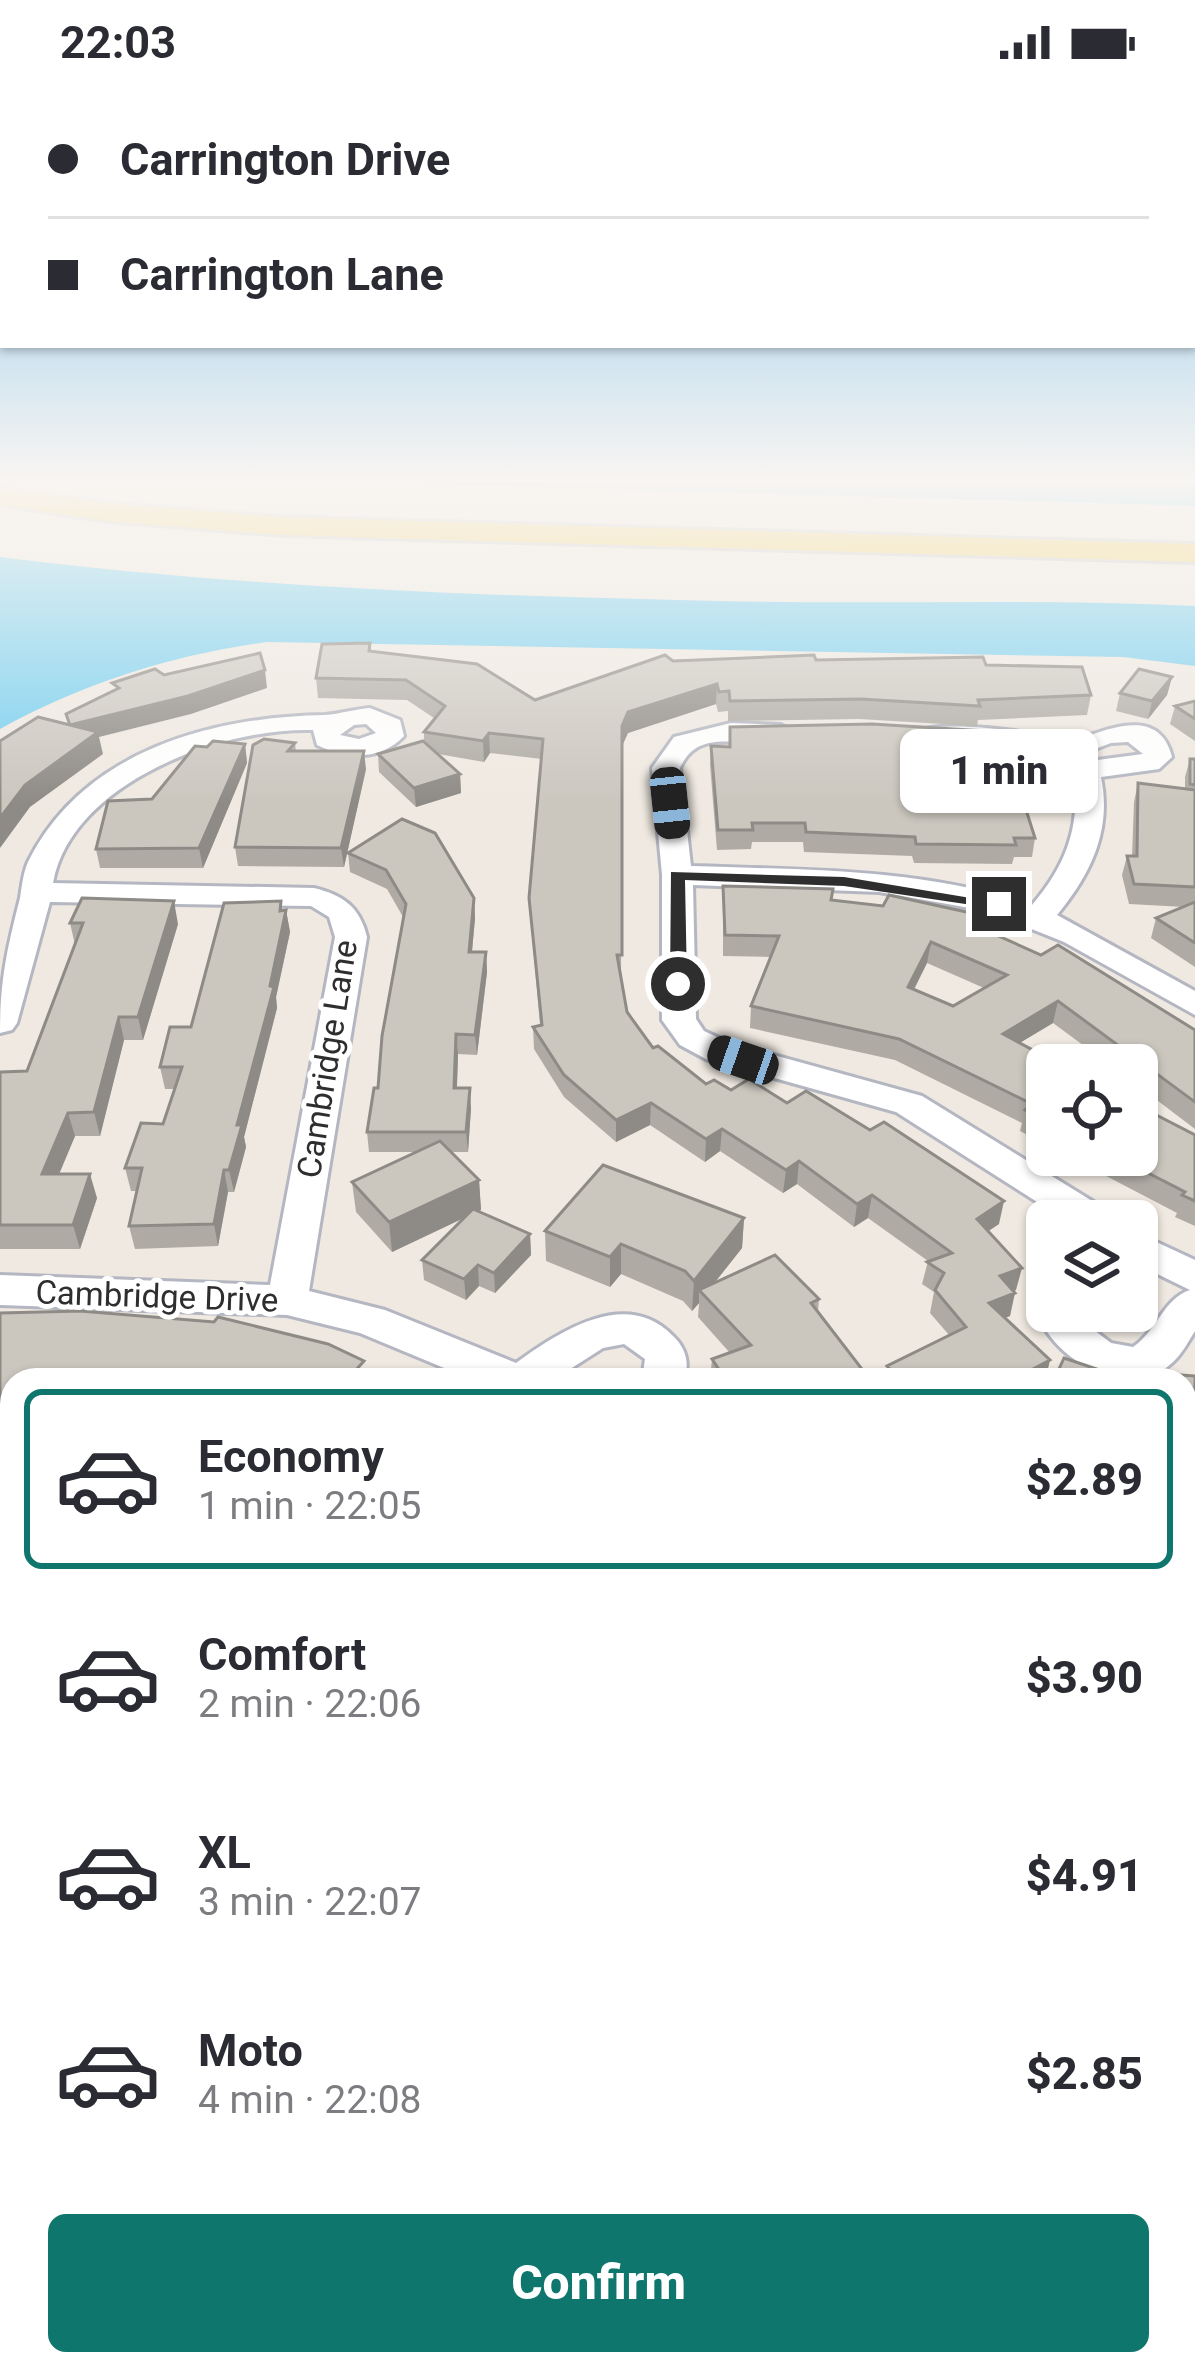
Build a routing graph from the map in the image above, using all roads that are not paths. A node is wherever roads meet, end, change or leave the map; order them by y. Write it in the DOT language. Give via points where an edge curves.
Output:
graph roads {
  1 [pos="332,723"];
  2 [pos="816,734"];
  3 [pos="907,735"];
  4 [pos="677,875"];
  5 [pos="37,892"];
  6 [pos="1037,918"];
  7 [pos="1195,1006"];
  8 [pos="0,1023"];
  9 [pos="1063,1200"];
  10 [pos="1158,1258"];
  11 [pos="1195,1276"];
  12 [pos="0,1290"];
  13 [pos="286,1300"];
  14 [pos="1195,1303"];
  15 [pos="1069,1332"];
  16 [pos="489,1368"];
  17 [pos="537,1368"];
  18 [pos="668,1368"];
  1 -- 5 [label="street" via="236,725 136,769 63,832 41,866"];
  2 -- 4 [label="street" via="700,735 670,752"];
  3 -- 6 [label="street" via="1034,743 1072,761 1093,796 1086,853"];
  4 -- 6 [label="street" via="844,881 960,895"];
  4 -- 9 [label="street" via="679,1020 692,1038 743,1060 909,1103"];
  5 -- 8 [label="street"];
  5 -- 13 [label="street, Cambridge Lane" via="314,897 349,920"];
  6 -- 7 [label="street"];
  10 -- 11 [label="street"];
  12 -- 13 [label="street, Cambridge Drive"];
  13 -- 16 [label="street, Cambridge Drive" via="370,1321"];
  14 -- 15 [label="street" via="1142,1363 1121,1364"];
  17 -- 18 [label="street, Cambridge Drive" via="578,1341 627,1330 650,1338"];
}
